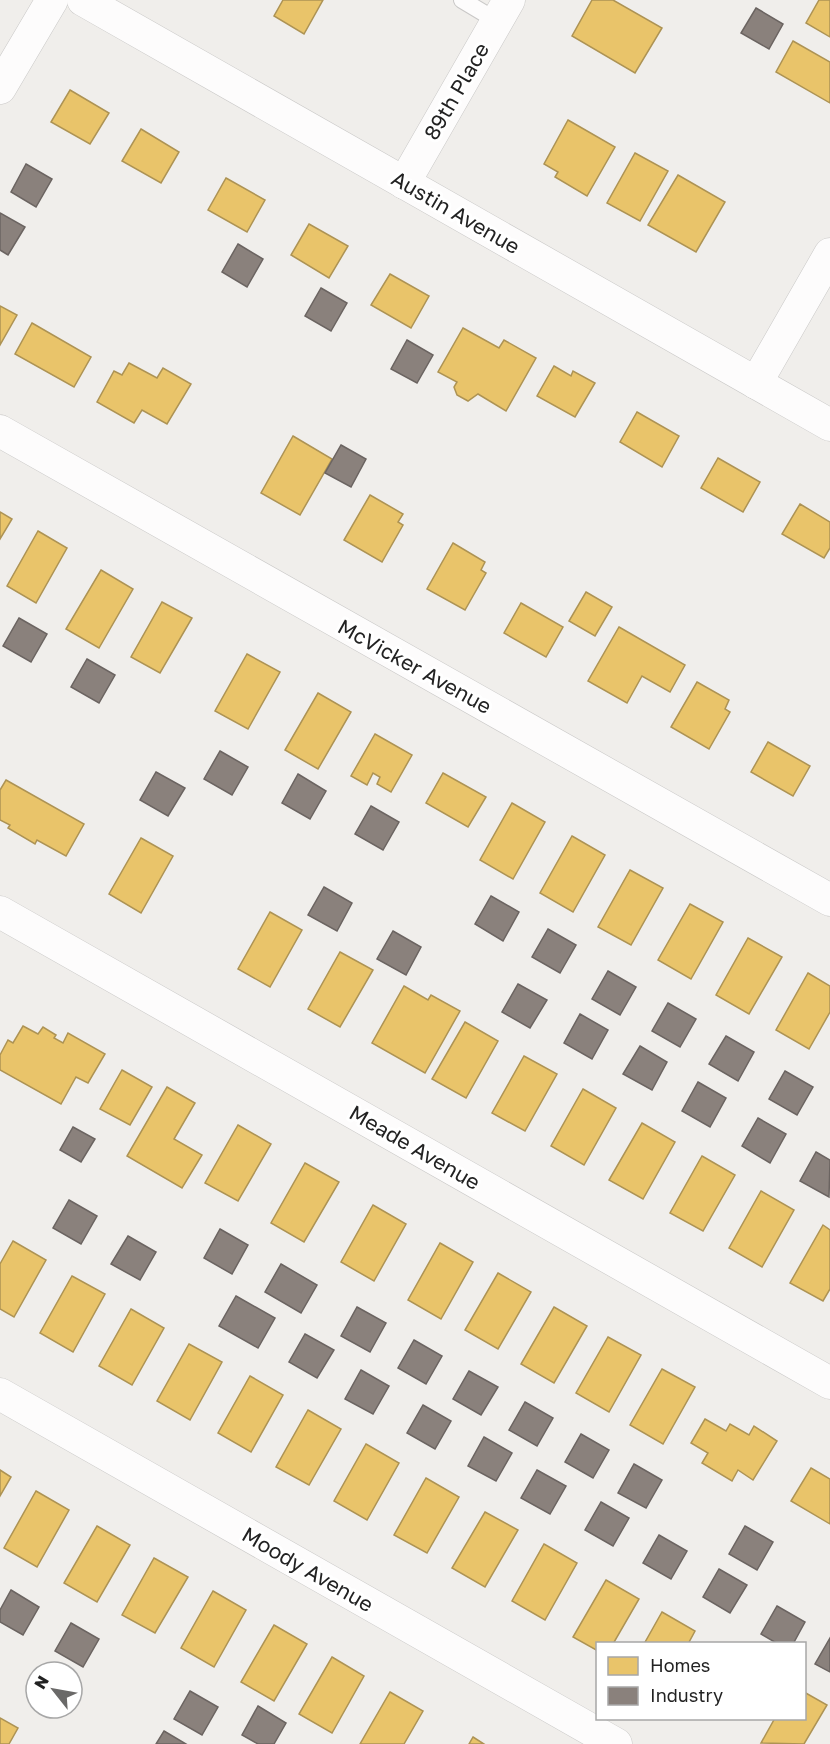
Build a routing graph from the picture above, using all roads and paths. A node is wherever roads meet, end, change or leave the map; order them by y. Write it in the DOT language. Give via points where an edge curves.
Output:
graph roads {
  1 [pos="52,0"];
  2 [pos="83,0"];
  3 [pos="462,0"];
  4 [pos="503,10"];
  5 [pos="0,88"];
  6 [pos="404,183"];
  7 [pos="830,254"];
  8 [pos="756,382"];
  9 [pos="830,425"];
  10 [pos="0,431"];
  11 [pos="830,900"];
  12 [pos="0,912"];
  13 [pos="830,1383"];
  14 [pos="0,1394"];
  15 [pos="616,1744"];
  1 -- 5 [label="street"];
  2 -- 6 [label="street, Austin Avenue"];
  3 -- 4 [label="lane"];
  4 -- 6 [label="street, 89th Place"];
  6 -- 8 [label="street, Austin Avenue"];
  7 -- 8 [label="street"];
  8 -- 9 [label="street, Austin Avenue"];
  10 -- 11 [label="street, McVicker Avenue"];
  12 -- 13 [label="street, Meade Avenue"];
  14 -- 15 [label="street, Moody Avenue"];
}
